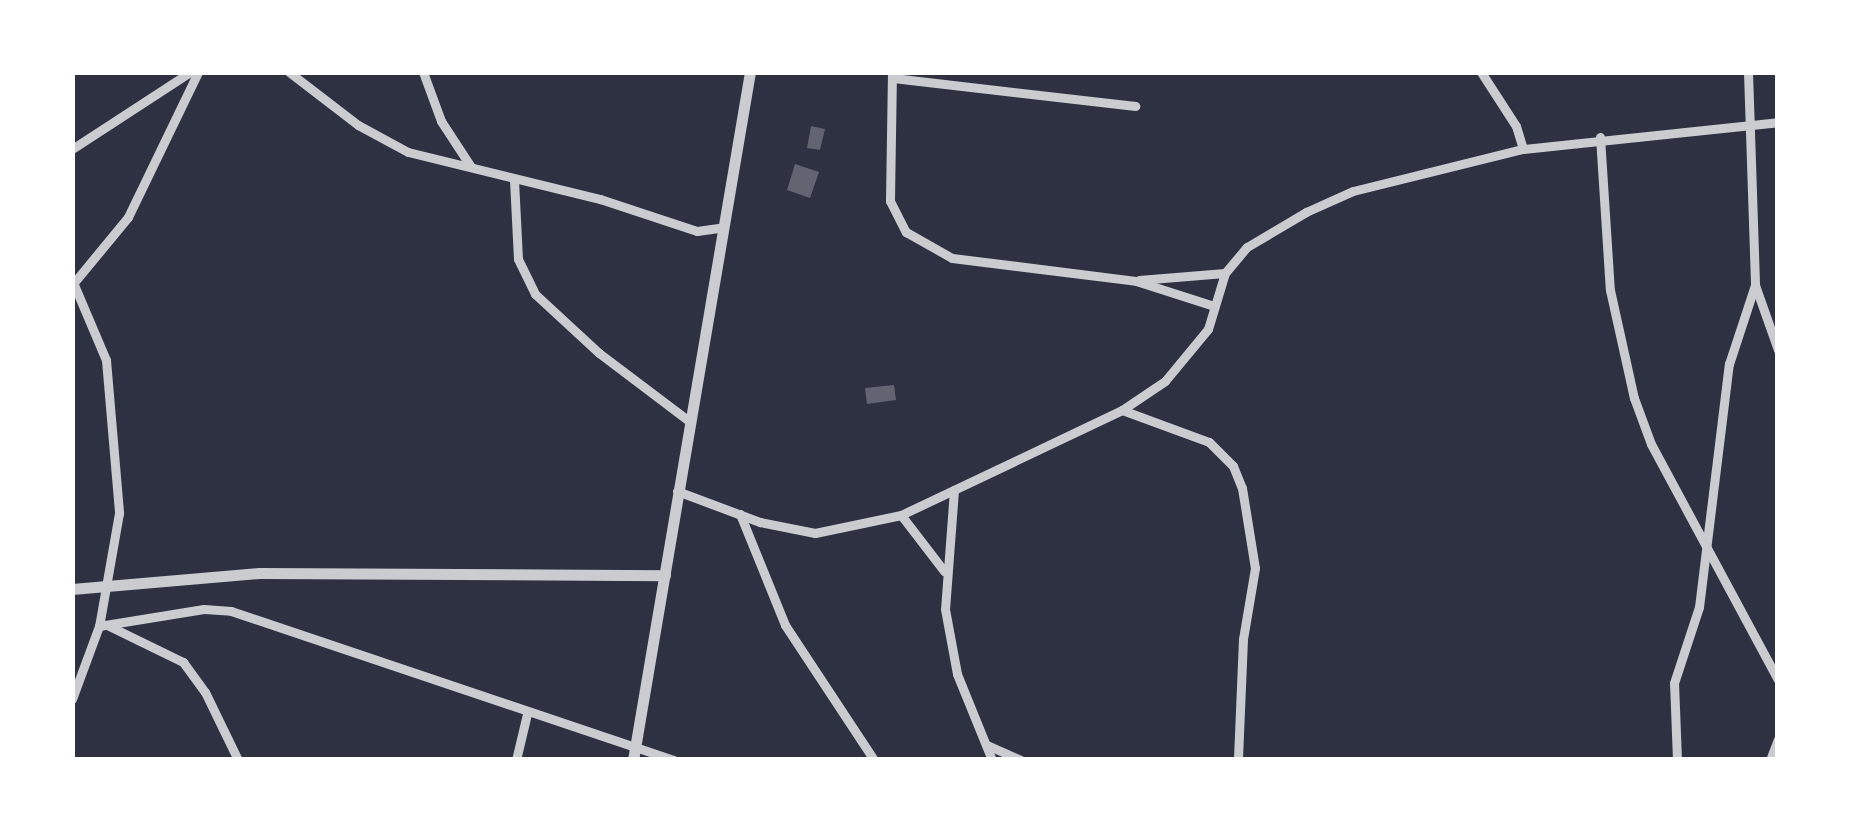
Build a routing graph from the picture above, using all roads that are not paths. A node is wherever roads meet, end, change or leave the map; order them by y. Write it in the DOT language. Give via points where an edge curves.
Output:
graph roads {
  1 [pos="190,72"];
  2 [pos="198,72"];
  3 [pos="289,72"];
  4 [pos="423,72"];
  5 [pos="750,72"];
  6 [pos="1481,72"];
  7 [pos="1748,72"];
  8 [pos="892,75"];
  9 [pos="1135,106"];
  10 [pos="1778,122"];
  11 [pos="1745,123"];
  12 [pos="1600,137"];
  13 [pos="72,149"];
  14 [pos="1523,149"];
  15 [pos="473,170"];
  16 [pos="514,180"];
  17 [pos="724,227"];
  18 [pos="1225,273"];
  19 [pos="1136,281"];
  20 [pos="73,283"];
  21 [pos="1756,285"];
  22 [pos="1214,306"];
  23 [pos="1778,350"];
  24 [pos="1122,410"];
  25 [pos="690,421"];
  26 [pos="954,490"];
  27 [pos="677,491"];
  28 [pos="740,514"];
  29 [pos="901,515"];
  30 [pos="1707,549"];
  31 [pos="944,571"];
  32 [pos="665,575"];
  33 [pos="103,586"];
  34 [pos="72,589"];
  35 [pos="103,625"];
  36 [pos="1778,680"];
  37 [pos="72,699"];
  38 [pos="527,714"];
  39 [pos="1778,739"];
  40 [pos="986,744"];
  41 [pos="636,746"];
  42 [pos="238,760"];
  43 [pos="516,760"];
  44 [pos="633,760"];
  45 [pos="674,760"];
  46 [pos="874,760"];
  47 [pos="992,760"];
  48 [pos="1021,760"];
  49 [pos="1238,760"];
  50 [pos="1677,760"];
  51 [pos="1770,760"];
  1 -- 13 [label="street"];
  2 -- 20 [label="street" via="128,218"];
  3 -- 15 [label="street" via="391,145"];
  4 -- 15 [label="street" via="441,122"];
  5 -- 17 [label="street"];
  6 -- 14 [label="street" via="1509,112"];
  7 -- 11 [label="street"];
  8 -- 9 [label="street"];
  8 -- 19 [label="street" via="890,201 900,227 952,258"];
  10 -- 11 [label="street"];
  11 -- 12 [label="street"];
  11 -- 21 [label="street"];
  12 -- 14 [label="street"];
  12 -- 30 [label="street" via="1610,290 1634,398"];
  14 -- 18 [label="street" via="1353,191 1266,234"];
  15 -- 16 [label="street"];
  16 -- 17 [label="street" via="696,231"];
  16 -- 25 [label="street" via="518,259 536,294 598,353"];
  17 -- 25 [label="street"];
  18 -- 19 [label="street"];
  18 -- 22 [label="street"];
  19 -- 22 [label="street"];
  20 -- 33 [label="street" via="103,348 117,449 119,513"];
  21 -- 23 [label="street"];
  21 -- 30 [label="street" via="1729,364"];
  22 -- 24 [label="street" via="1189,359"];
  24 -- 26 [label="street"];
  24 -- 49 [label="street" via="1209,442 1233,466 1242,488 1255,568 1243,639"];
  25 -- 27 [label="street"];
  26 -- 29 [label="street"];
  26 -- 31 [label="street"];
  27 -- 28 [label="street"];
  27 -- 32 [label="street"];
  28 -- 29 [label="street" via="815,533"];
  28 -- 46 [label="street" via="785,625"];
  29 -- 31 [label="street"];
  30 -- 36 [label="street"];
  30 -- 50 [label="street" via="1694,634 1674,683"];
  31 -- 40 [label="street" via="957,674"];
  32 -- 33 [label="street" via="259,572"];
  32 -- 41 [label="street"];
  33 -- 34 [label="street"];
  33 -- 35 [label="street"];
  35 -- 37 [label="street"];
  35 -- 38 [label="street" via="231,611"];
  35 -- 42 [label="street" via="182,662 205,692"];
  38 -- 41 [label="street"];
  38 -- 43 [label="street"];
  39 -- 51 [label="street"];
  40 -- 47 [label="street"];
  40 -- 48 [label="street"];
  41 -- 44 [label="street"];
  41 -- 45 [label="street"];
}
